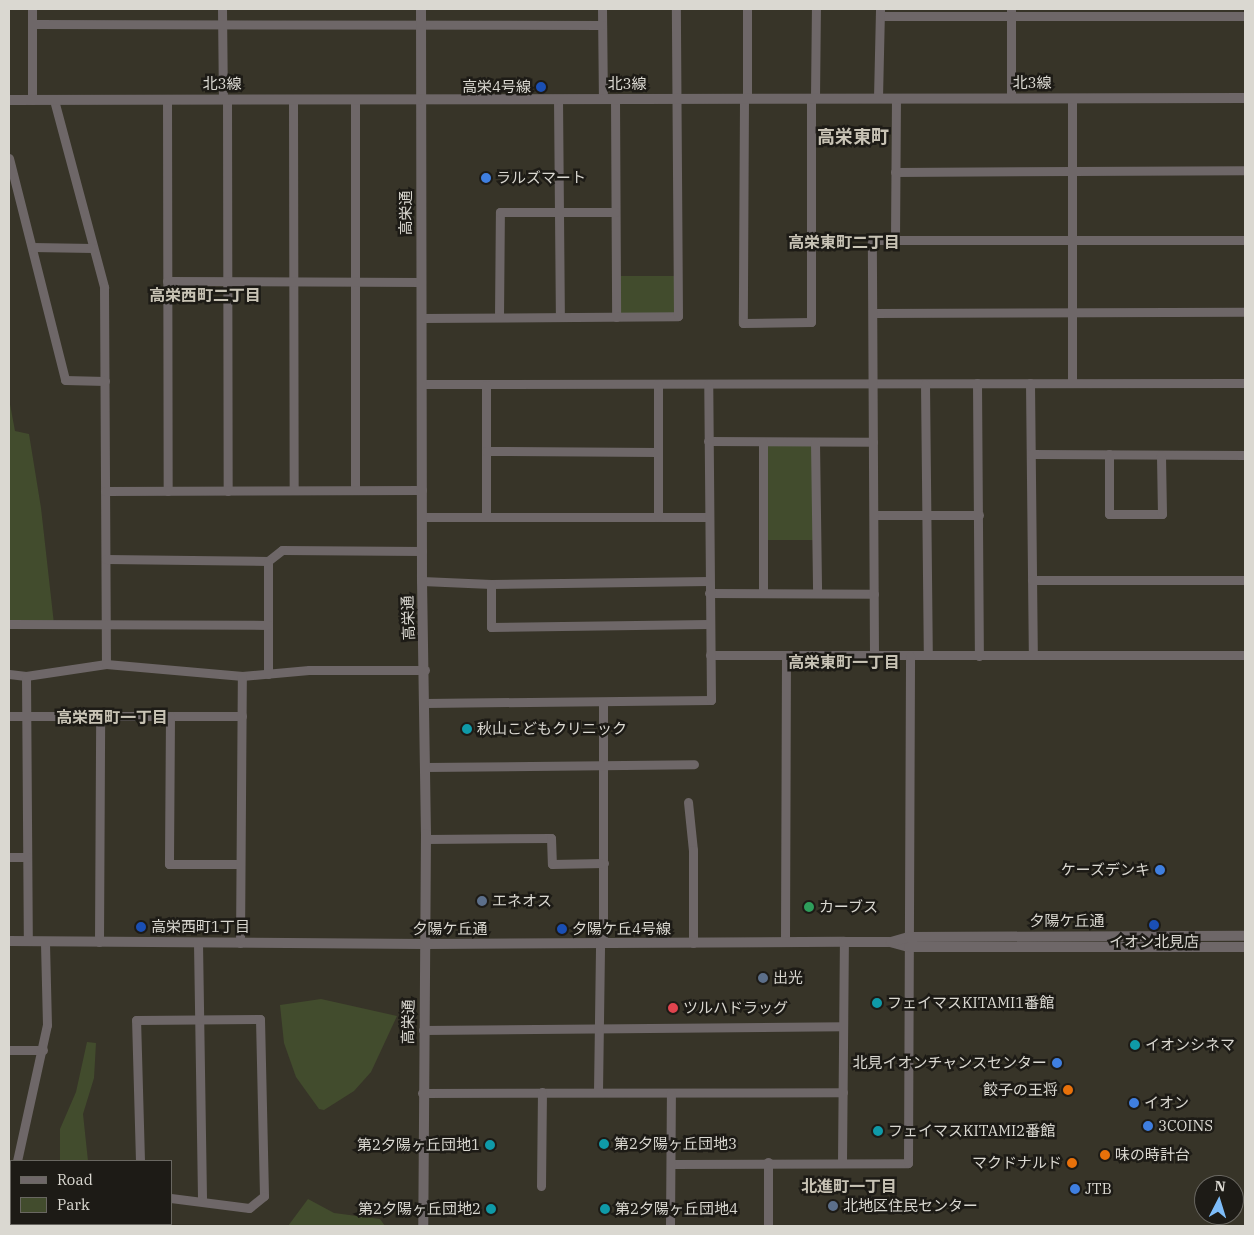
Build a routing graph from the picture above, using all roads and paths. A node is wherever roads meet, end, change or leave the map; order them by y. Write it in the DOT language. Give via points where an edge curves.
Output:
graph roads {
  1 [pos="32,9"];
  2 [pos="222,9"];
  3 [pos="421,9"];
  4 [pos="602,9"];
  5 [pos="676,9"];
  6 [pos="747,9"];
  7 [pos="816,9"];
  8 [pos="880,12"];
  9 [pos="1011,13"];
  10 [pos="1245,16"];
  11 [pos="222,23"];
  12 [pos="32,24"];
  13 [pos="421,24"];
  14 [pos="602,25"];
  15 [pos="354,98"];
  16 [pos="420,98"];
  17 [pos="602,98"];
  18 [pos="676,98"];
  19 [pos="745,98"];
  20 [pos="813,98"];
  21 [pos="878,98"];
  22 [pos="896,98"];
  23 [pos="1011,98"];
  24 [pos="1072,98"];
  25 [pos="1245,98"];
  26 [pos="167,99"];
  27 [pos="225,99"];
  28 [pos="558,99"];
  29 [pos="615,99"];
  30 [pos="9,100"];
  31 [pos="32,100"];
  32 [pos="54,100"];
  33 [pos="293,100"];
  34 [pos="9,158"];
  35 [pos="1245,170"];
  36 [pos="1072,171"];
  37 [pos="895,172"];
  38 [pos="560,212"];
  39 [pos="615,212"];
  40 [pos="1073,239"];
  41 [pos="895,240"];
  42 [pos="1245,240"];
  43 [pos="32,247"];
  44 [pos="93,248"];
  45 [pos="356,280"];
  46 [pos="167,281"];
  47 [pos="226,281"];
  48 [pos="293,281"];
  49 [pos="421,282"];
  50 [pos="1073,312"];
  51 [pos="1245,312"];
  52 [pos="873,313"];
  53 [pos="499,317"];
  54 [pos="560,317"];
  55 [pos="616,317"];
  56 [pos="421,318"];
  57 [pos="105,381"];
  58 [pos="1030,383"];
  59 [pos="1072,383"];
  60 [pos="1245,383"];
  61 [pos="421,384"];
  62 [pos="658,384"];
  63 [pos="708,384"];
  64 [pos="873,384"];
  65 [pos="925,384"];
  66 [pos="977,384"];
  67 [pos="486,385"];
  68 [pos="708,441"];
  69 [pos="763,442"];
  70 [pos="816,442"];
  71 [pos="873,442"];
  72 [pos="486,451"];
  73 [pos="658,452"];
  74 [pos="1031,454"];
  75 [pos="1109,454"];
  76 [pos="1245,454"];
  77 [pos="1161,455"];
  78 [pos="105,490"];
  79 [pos="294,490"];
  80 [pos="356,490"];
  81 [pos="422,490"];
  82 [pos="168,491"];
  83 [pos="228,491"];
  84 [pos="874,515"];
  85 [pos="979,515"];
  86 [pos="926,516"];
  87 [pos="422,517"];
  88 [pos="486,517"];
  89 [pos="658,517"];
  90 [pos="708,517"];
  91 [pos="422,551"];
  92 [pos="106,559"];
  93 [pos="268,561"];
  94 [pos="1032,580"];
  95 [pos="1245,580"];
  96 [pos="422,581"];
  97 [pos="708,581"];
  98 [pos="491,584"];
  99 [pos="709,593"];
  100 [pos="763,593"];
  101 [pos="817,593"];
  102 [pos="874,594"];
  103 [pos="9,624"];
  104 [pos="106,624"];
  105 [pos="709,624"];
  106 [pos="268,625"];
  107 [pos="710,655"];
  108 [pos="786,655"];
  109 [pos="874,655"];
  110 [pos="928,655"];
  111 [pos="1034,655"];
  112 [pos="1245,655"];
  113 [pos="910,656"];
  114 [pos="979,656"];
  115 [pos="106,664"];
  116 [pos="425,670"];
  117 [pos="9,674"];
  118 [pos="268,674"];
  119 [pos="26,676"];
  120 [pos="242,676"];
  121 [pos="425,703"];
  122 [pos="603,703"];
  123 [pos="9,716"];
  124 [pos="28,716"];
  125 [pos="100,716"];
  126 [pos="170,716"];
  127 [pos="242,716"];
  128 [pos="694,764"];
  129 [pos="604,766"];
  130 [pos="426,767"];
  131 [pos="688,802"];
  132 [pos="426,839"];
  133 [pos="9,856"];
  134 [pos="27,857"];
  135 [pos="240,864"];
  136 [pos="604,864"];
  137 [pos="1245,936"];
  138 [pos="9,941"];
  139 [pos="28,941"];
  140 [pos="44,941"];
  141 [pos="99,942"];
  142 [pos="785,942"];
  143 [pos="844,942"];
  144 [pos="909,942"];
  145 [pos="198,943"];
  146 [pos="240,943"];
  147 [pos="602,943"];
  148 [pos="693,943"];
  149 [pos="425,944"];
  150 [pos="1245,947"];
  151 [pos="199,1019"];
  152 [pos="843,1026"];
  153 [pos="423,1030"];
  154 [pos="599,1030"];
  155 [pos="9,1050"];
  156 [pos="43,1050"];
  157 [pos="542,1092"];
  158 [pos="598,1092"];
  159 [pos="671,1092"];
  160 [pos="843,1092"];
  161 [pos="422,1093"];
  162 [pos="17,1160"];
  163 [pos="140,1160"];
  164 [pos="768,1162"];
  165 [pos="842,1162"];
  166 [pos="671,1164"];
  167 [pos="540,1186"];
  168 [pos="172,1198"];
  169 [pos="202,1201"];
  170 [pos="423,1226"];
  171 [pos="670,1226"];
  172 [pos="768,1226"];
  1 -- 12 [label="street"];
  2 -- 11 [label="street"];
  3 -- 13 [label="street, 高栄通"];
  4 -- 14 [label="street"];
  5 -- 18 [label="street"];
  6 -- 19 [label="street"];
  7 -- 20 [label="street"];
  8 -- 9 [label="street"];
  8 -- 21 [label="street"];
  9 -- 10 [label="street"];
  9 -- 23 [label="street"];
  11 -- 12 [label="street"];
  11 -- 13 [label="street"];
  11 -- 27 [label="street"];
  12 -- 31 [label="street"];
  13 -- 14 [label="street"];
  13 -- 16 [label="street, 高栄通"];
  14 -- 17 [label="street"];
  15 -- 16 [label="street, 北3線"];
  15 -- 33 [label="street, 北3線"];
  15 -- 45 [label="street"];
  16 -- 28 [label="street, 北3線"];
  16 -- 49 [label="street, 高栄通"];
  17 -- 28 [label="street, 北3線"];
  17 -- 29 [label="street, 北3線"];
  18 -- 19 [label="street, 北3線"];
  18 -- 29 [label="street, 北3線"];
  18 -- 55 [label="street" via="678,316"];
  19 -- 20 [label="street, 北3線"];
  19 -- 20 [label="street" via="743,323 811,322"];
  20 -- 21 [label="street, 北3線"];
  21 -- 22 [label="street, 北3線"];
  22 -- 23 [label="street, 北3線"];
  22 -- 37 [label="street"];
  23 -- 24 [label="street, 北3線"];
  24 -- 25 [label="street, 北3線"];
  24 -- 36 [label="street"];
  26 -- 27 [label="street, 北3線"];
  26 -- 32 [label="street, 北3線"];
  26 -- 46 [label="street"];
  27 -- 33 [label="street, 北3線"];
  27 -- 47 [label="street"];
  28 -- 38 [label="street"];
  29 -- 39 [label="street"];
  30 -- 31 [label="street, 北3線"];
  31 -- 32 [label="street, 北3線"];
  32 -- 44 [label="street"];
  33 -- 48 [label="street"];
  34 -- 43 [label="street"];
  35 -- 36 [label="street"];
  36 -- 37 [label="street"];
  36 -- 40 [label="street"];
  37 -- 41 [label="street"];
  38 -- 39 [label="street"];
  38 -- 53 [label="street" via="500,212"];
  38 -- 54 [label="street"];
  39 -- 55 [label="street"];
  40 -- 41 [label="street"];
  40 -- 42 [label="street"];
  40 -- 50 [label="street"];
  41 -- 52 [label="street" via="872,240"];
  43 -- 44 [label="street"];
  43 -- 57 [label="street" via="66,380"];
  44 -- 57 [label="street" via="104,287"];
  45 -- 48 [label="street"];
  45 -- 49 [label="street"];
  45 -- 80 [label="street"];
  46 -- 47 [label="street"];
  46 -- 82 [label="street"];
  47 -- 48 [label="street"];
  47 -- 83 [label="street"];
  48 -- 79 [label="street"];
  49 -- 56 [label="street, 高栄通"];
  50 -- 51 [label="street"];
  50 -- 52 [label="street"];
  50 -- 59 [label="street"];
  52 -- 64 [label="street"];
  53 -- 54 [label="street"];
  53 -- 56 [label="street"];
  54 -- 55 [label="street"];
  56 -- 61 [label="street, 高栄通"];
  57 -- 78 [label="street"];
  58 -- 59 [label="street"];
  58 -- 66 [label="street"];
  58 -- 74 [label="street"];
  59 -- 60 [label="street"];
  61 -- 67 [label="street"];
  61 -- 81 [label="street, 高栄通"];
  62 -- 63 [label="street"];
  62 -- 67 [label="street"];
  62 -- 73 [label="street"];
  63 -- 64 [label="street"];
  63 -- 68 [label="street"];
  64 -- 65 [label="street"];
  64 -- 71 [label="street"];
  65 -- 66 [label="street"];
  65 -- 86 [label="street"];
  66 -- 85 [label="street"];
  67 -- 72 [label="street"];
  68 -- 69 [label="street"];
  68 -- 90 [label="street"];
  69 -- 70 [label="street"];
  69 -- 100 [label="street"];
  70 -- 71 [label="street"];
  70 -- 101 [label="street"];
  71 -- 84 [label="street"];
  72 -- 73 [label="street"];
  72 -- 88 [label="street"];
  73 -- 89 [label="street"];
  74 -- 75 [label="street"];
  74 -- 94 [label="street"];
  75 -- 77 [label="street"];
  75 -- 77 [label="street" via="1109,514 1162,514"];
  76 -- 77 [label="street"];
  78 -- 82 [label="street"];
  78 -- 92 [label="street"];
  79 -- 80 [label="street"];
  79 -- 83 [label="street"];
  80 -- 81 [label="street"];
  81 -- 87 [label="street, 高栄通"];
  82 -- 83 [label="street"];
  84 -- 86 [label="street"];
  84 -- 102 [label="street"];
  85 -- 86 [label="street"];
  85 -- 114 [label="street"];
  86 -- 110 [label="street"];
  87 -- 88 [label="street"];
  87 -- 91 [label="street, 高栄通"];
  88 -- 89 [label="street"];
  89 -- 90 [label="street"];
  90 -- 97 [label="street"];
  91 -- 93 [label="street" via="282,550"];
  91 -- 96 [label="street, 高栄通"];
  92 -- 93 [label="street"];
  92 -- 104 [label="street"];
  93 -- 106 [label="street"];
  94 -- 95 [label="street"];
  94 -- 111 [label="street"];
  96 -- 98 [label="street"];
  96 -- 116 [label="street, 高栄通"];
  97 -- 98 [label="street"];
  97 -- 99 [label="street"];
  98 -- 105 [label="street" via="491,627"];
  99 -- 100 [label="street"];
  99 -- 105 [label="street"];
  100 -- 101 [label="street"];
  101 -- 102 [label="street"];
  102 -- 109 [label="street"];
  103 -- 104 [label="street"];
  104 -- 106 [label="street"];
  104 -- 115 [label="street"];
  105 -- 107 [label="street"];
  106 -- 118 [label="street"];
  107 -- 108 [label="street"];
  107 -- 122 [label="street" via="711,700"];
  108 -- 109 [label="street"];
  108 -- 142 [label="street"];
  109 -- 113 [label="street"];
  110 -- 113 [label="street"];
  110 -- 114 [label="street"];
  111 -- 112 [label="street"];
  111 -- 114 [label="street"];
  113 -- 144 [label="street"];
  115 -- 119 [label="street"];
  115 -- 120 [label="street"];
  116 -- 118 [label="street" via="309,670"];
  116 -- 121 [label="street, 高栄通"];
  117 -- 119 [label="street"];
  118 -- 120 [label="street"];
  119 -- 124 [label="street"];
  120 -- 127 [label="street"];
  121 -- 122 [label="street"];
  121 -- 130 [label="street, 高栄通"];
  122 -- 129 [label="street"];
  123 -- 124 [label="street"];
  124 -- 125 [label="street"];
  124 -- 134 [label="street"];
  125 -- 126 [label="street"];
  125 -- 141 [label="street"];
  126 -- 127 [label="street"];
  126 -- 135 [label="street" via="169,864"];
  127 -- 135 [label="street"];
  128 -- 129 [label="street"];
  129 -- 130 [label="street"];
  129 -- 136 [label="street"];
  130 -- 132 [label="street, 高栄通"];
  131 -- 148 [label="street" via="693,850"];
  132 -- 136 [label="street" via="551,838 552,864"];
  132 -- 149 [label="street, 高栄通"];
  133 -- 134 [label="street"];
  134 -- 139 [label="street"];
  135 -- 146 [label="street"];
  136 -- 147 [label="street"];
  137 -- 144 [label="street, 夕陽ケ丘通"];
  138 -- 139 [label="street, 夕陽ケ丘通"];
  139 -- 140 [label="street, 夕陽ケ丘通"];
  140 -- 141 [label="street, 夕陽ケ丘通"];
  140 -- 156 [label="street" via="47,1025"];
  141 -- 145 [label="street, 夕陽ケ丘通"];
  142 -- 143 [label="street, 夕陽ケ丘通"];
  142 -- 148 [label="street, 夕陽ケ丘通"];
  143 -- 144 [label="street, 夕陽ケ丘通"];
  143 -- 152 [label="street"];
  144 -- 150 [label="street, 夕陽ケ丘通"];
  144 -- 165 [label="street" via="908,1163"];
  145 -- 146 [label="street, 夕陽ケ丘通"];
  145 -- 151 [label="street"];
  146 -- 149 [label="street, 夕陽ケ丘通"];
  147 -- 148 [label="street, 夕陽ケ丘通"];
  147 -- 149 [label="street, 夕陽ケ丘通"];
  147 -- 154 [label="street"];
  149 -- 153 [label="street, 高栄通"];
  151 -- 163 [label="street" via="136,1020"];
  151 -- 169 [label="street"];
  151 -- 169 [label="street" via="260,1019 264,1186 264,1196 249,1208"];
  152 -- 154 [label="street"];
  152 -- 160 [label="street"];
  153 -- 154 [label="street"];
  153 -- 161 [label="street, 高栄通"];
  154 -- 158 [label="street"];
  155 -- 156 [label="street"];
  156 -- 162 [label="street"];
  157 -- 158 [label="street"];
  157 -- 161 [label="street"];
  157 -- 167 [label="street"];
  158 -- 159 [label="street"];
  159 -- 160 [label="street"];
  159 -- 166 [label="street"];
  160 -- 165 [label="street"];
  161 -- 170 [label="street, 高栄通"];
  164 -- 165 [label="street"];
  164 -- 166 [label="street"];
  164 -- 172 [label="street"];
  166 -- 171 [label="street"];
  168 -- 169 [label="street"];
}
